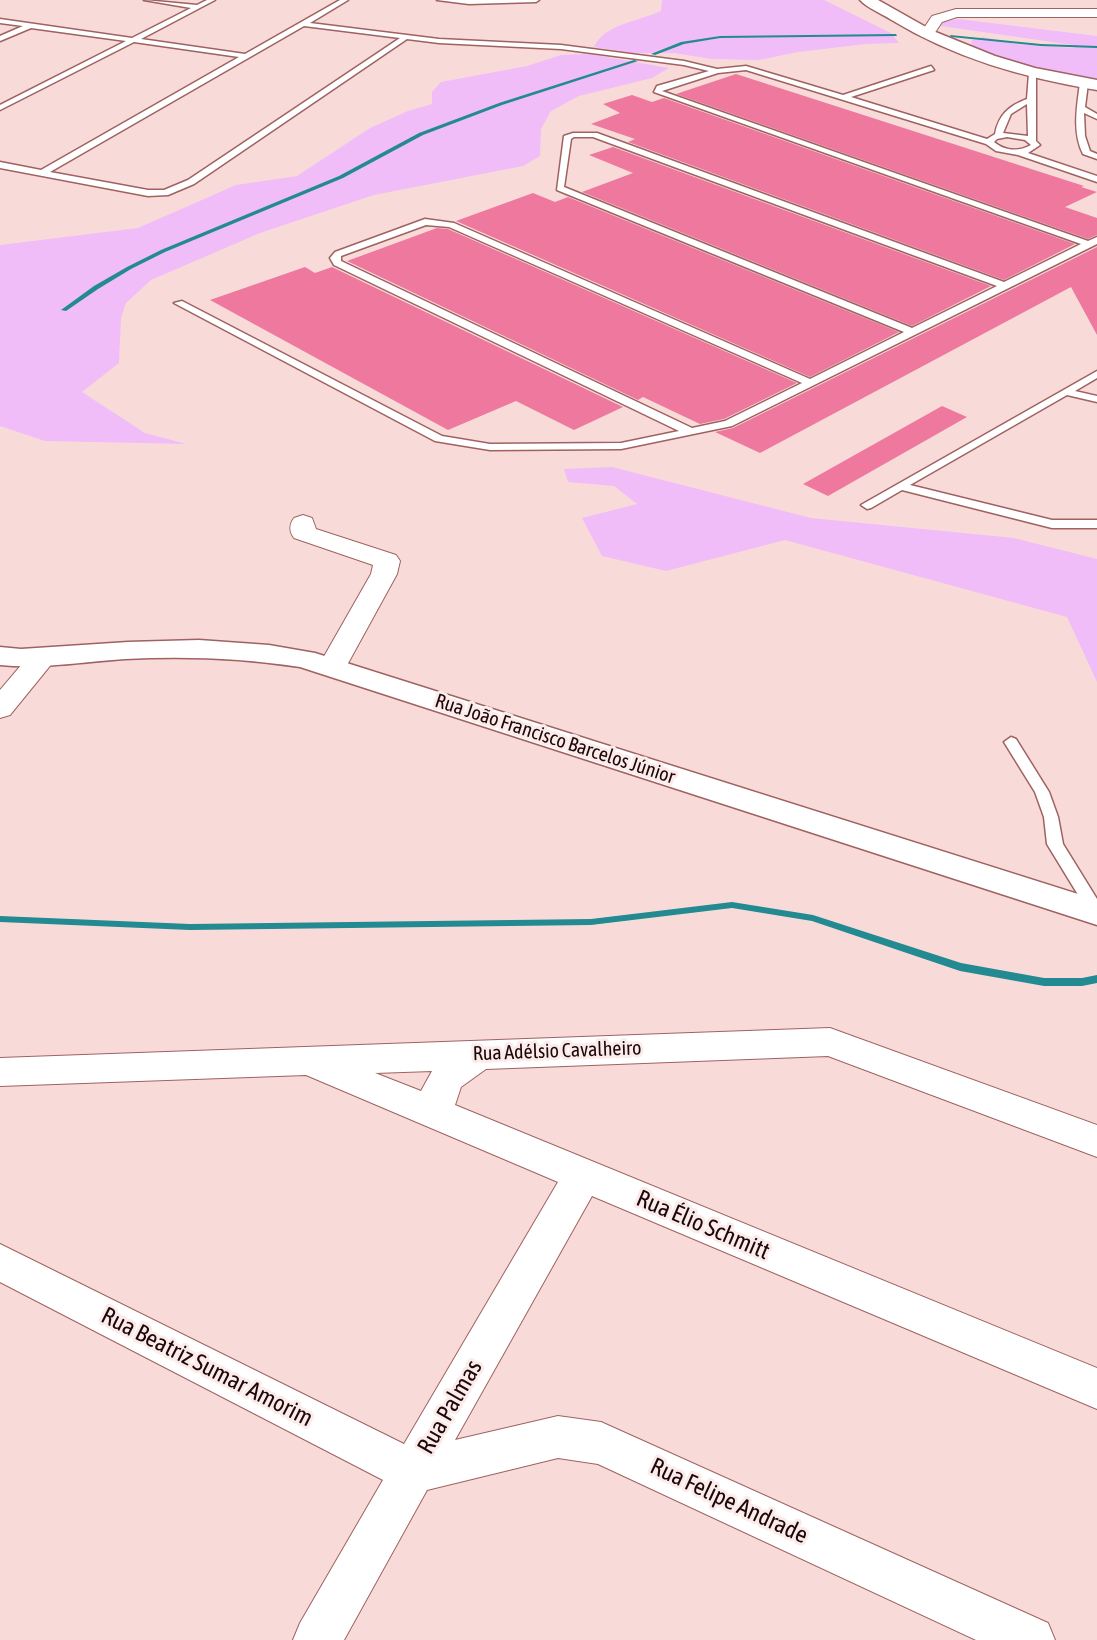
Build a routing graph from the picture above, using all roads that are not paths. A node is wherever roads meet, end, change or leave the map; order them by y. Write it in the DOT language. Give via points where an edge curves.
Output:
graph roads {
  1 [pos="147,0"];
  2 [pos="212,0"];
  3 [pos="345,0"];
  4 [pos="440,0"];
  5 [pos="536,0"];
  6 [pos="867,0"];
  7 [pos="471,1"];
  8 [pos="198,7"];
  9 [pos="1097,13"];
  10 [pos="0,21"];
  11 [pos="303,24"];
  12 [pos="29,26"];
  13 [pos="927,34"];
  14 [pos="406,37"];
  15 [pos="0,39"];
  16 [pos="133,41"];
  17 [pos="245,56"];
  18 [pos="931,68"];
  19 [pos="717,71"];
  20 [pos="1033,73"];
  21 [pos="1090,84"];
  22 [pos="844,97"];
  23 [pos="1031,100"];
  24 [pos="0,108"];
  25 [pos="1080,108"];
  26 [pos="1097,117"];
  27 [pos="999,135"];
  28 [pos="1032,140"];
  29 [pos="988,142"];
  30 [pos="1019,152"];
  31 [pos="1097,157"];
  32 [pos="0,165"];
  33 [pos="42,172"];
  34 [pos="1097,179"];
  35 [pos="1093,242"];
  36 [pos="1005,286"];
  37 [pos="179,303"];
  38 [pos="913,332"];
  39 [pos="1097,374"];
  40 [pos="811,383"];
  41 [pos="1066,392"];
  42 [pos="1097,399"];
  43 [pos="691,432"];
  44 [pos="900,486"];
  45 [pos="867,505"];
  46 [pos="303,523"];
  47 [pos="1097,524"];
  48 [pos="0,656"];
  49 [pos="44,656"];
  50 [pos="333,668"];
  51 [pos="0,709"];
  52 [pos="1011,742"];
  53 [pos="1097,912"];
  54 [pos="481,1054"];
  55 [pos="309,1061"];
  56 [pos="0,1072"];
  57 [pos="435,1114"];
  58 [pos="1097,1141"];
  59 [pos="583,1175"];
  60 [pos="0,1262"];
  61 [pos="1097,1389"];
  62 [pos="413,1472"];
  63 [pos="317,1640"];
  64 [pos="1031,1640"];
  1 -- 8 [label="lane"];
  2 -- 8 [label="lane"];
  3 -- 11 [label="lane"];
  4 -- 7 [label="lane"];
  5 -- 7 [label="lane"];
  6 -- 13 [label="street"];
  8 -- 16 [label="lane"];
  9 -- 13 [label="street" via="956,13 937,19"];
  10 -- 12 [label="lane"];
  11 -- 14 [label="lane"];
  11 -- 17 [label="lane"];
  12 -- 15 [label="lane"];
  12 -- 16 [label="lane"];
  13 -- 20 [label="street" via="985,59"];
  14 -- 19 [label="lane" via="561,47"];
  14 -- 33 [label="lane" via="191,182 165,192 148,193"];
  16 -- 17 [label="lane"];
  16 -- 24 [label="lane"];
  17 -- 33 [label="lane"];
  18 -- 22 [label="lane"];
  19 -- 22 [label="lane" via="746,68"];
  19 -- 35 [label="lane" via="660,88 658,92"];
  20 -- 21 [label="street"];
  20 -- 23 [label="lane"];
  21 -- 25 [label="lane"];
  22 -- 29 [label="lane"];
  23 -- 27 [label="lane" via="1008,110"];
  23 -- 28 [label="lane"];
  25 -- 26 [label="lane"];
  25 -- 31 [label="lane" via="1081,144 1086,152"];
  27 -- 28 [label="lane"];
  27 -- 29 [label="lane"];
  28 -- 30 [label="lane" via="1035,148"];
  29 -- 30 [label="lane" via="999,149"];
  30 -- 34 [label="lane"];
  32 -- 33 [label="lane"];
  35 -- 36 [label="lane"];
  36 -- 38 [label="lane"];
  36 -- 38 [label="lane" via="594,135 567,138 560,188"];
  37 -- 43 [label="lane" via="439,439 490,447 621,446"];
  38 -- 40 [label="lane"];
  39 -- 41 [label="lane"];
  40 -- 43 [label="lane" via="728,424"];
  40 -- 43 [label="lane" via="451,225 425,222 335,258 337,263"];
  41 -- 42 [label="lane"];
  41 -- 44 [label="lane"];
  44 -- 45 [label="lane"];
  44 -- 47 [label="lane" via="1052,524"];
  46 -- 50 [label="street" via="303,533 387,561 384,574"];
  48 -- 49 [label="street, Rua João Francisco Barcelos Júnior"];
  49 -- 50 [label="street, Rua João Francisco Barcelos Júnior" via="232,648 305,659"];
  49 -- 51 [label="street"];
  50 -- 53 [label="street, Rua João Francisco Barcelos Júnior"];
  52 -- 53 [label="lane" via="1042,792 1055,844"];
  54 -- 55 [label="street, Rua Adélsio Cavalheiro"];
  54 -- 57 [label="street" via="452,1071 439,1089"];
  54 -- 58 [label="street, Rua Adélsio Cavalheiro" via="830,1042"];
  55 -- 56 [label="street, Rua Adélsio Cavalheiro"];
  55 -- 57 [label="street, Rua Élio Schmitt"];
  57 -- 59 [label="street, Rua Élio Schmitt"];
  59 -- 61 [label="street, Rua Élio Schmitt"];
  59 -- 62 [label="street, Rua Palmas"];
  60 -- 62 [label="street, Rua Beatriz Sumar Amorim"];
  62 -- 63 [label="street, Rua Palmas"];
  62 -- 64 [label="street, Rua Felipe Andrade" via="558,1437 601,1443"];
}
